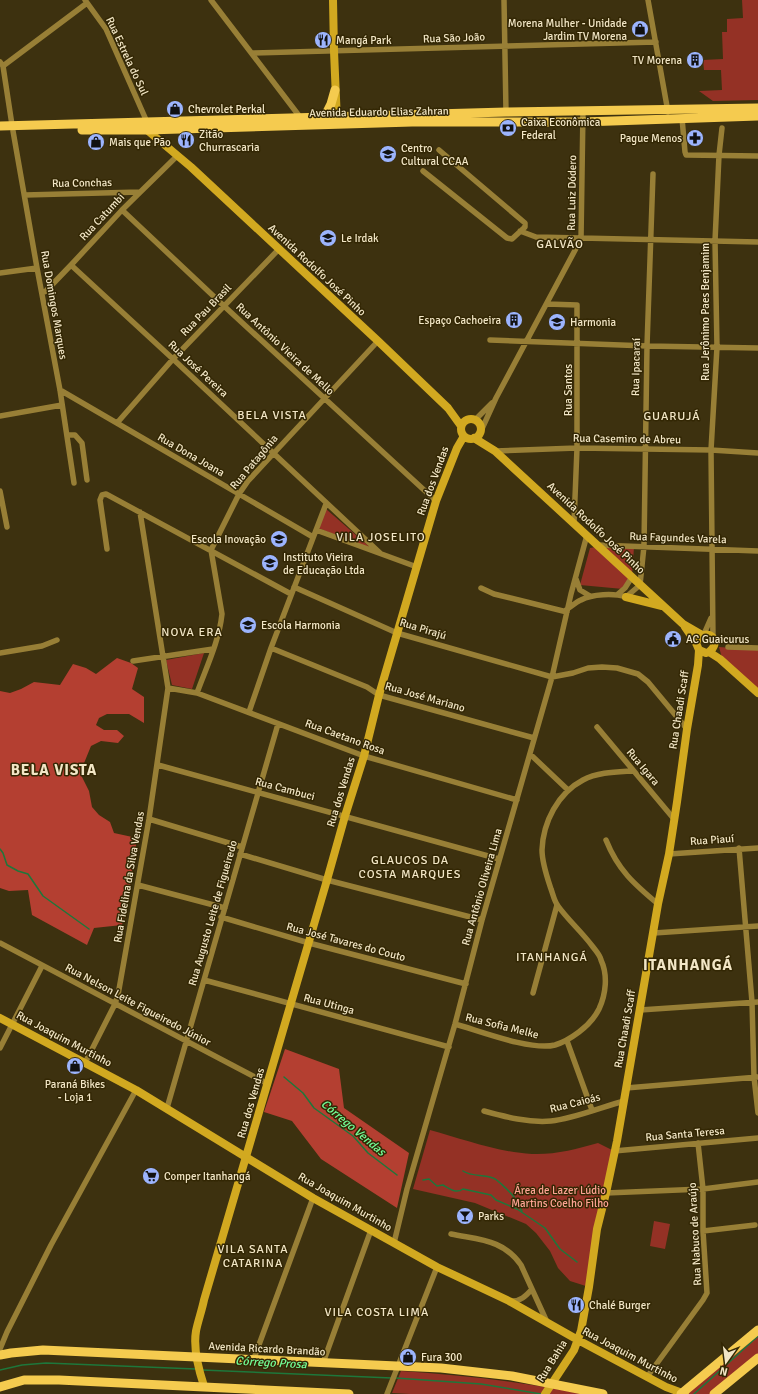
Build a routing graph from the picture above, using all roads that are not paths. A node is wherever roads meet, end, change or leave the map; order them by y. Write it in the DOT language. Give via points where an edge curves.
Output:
graph roads {
  1 [pos="211,0"];
  2 [pos="333,0"];
  3 [pos="504,0"];
  4 [pos="648,0"];
  5 [pos="86,2"];
  6 [pos="656,42"];
  7 [pos="505,46"];
  8 [pos="334,51"];
  9 [pos="252,54"];
  10 [pos="2,64"];
  11 [pos="335,90"];
  12 [pos="758,108"];
  13 [pos="668,109"];
  14 [pos="697,110"];
  15 [pos="583,111"];
  16 [pos="506,112"];
  17 [pos="325,116"];
  18 [pos="758,116"];
  19 [pos="300,118"];
  20 [pos="682,118"];
  21 [pos="669,119"];
  22 [pos="337,120"];
  23 [pos="583,122"];
  24 [pos="0,126"];
  25 [pos="151,126"];
  26 [pos="13,128"];
  27 [pos="722,128"];
  28 [pos="0,132"];
  29 [pos="439,150"];
  30 [pos="719,155"];
  31 [pos="177,156"];
  32 [pos="758,156"];
  33 [pos="423,171"];
  34 [pos="653,174"];
  35 [pos="140,192"];
  36 [pos="24,194"];
  37 [pos="122,210"];
  38 [pos="520,232"];
  39 [pos="581,239"];
  40 [pos="651,240"];
  41 [pos="715,241"];
  42 [pos="758,242"];
  43 [pos="279,249"];
  44 [pos="71,265"];
  45 [pos="37,268"];
  46 [pos="0,273"];
  47 [pos="42,292"];
  48 [pos="547,304"];
  49 [pos="224,306"];
  50 [pos="490,340"];
  51 [pos="378,341"];
  52 [pos="526,341"];
  53 [pos="578,343"];
  54 [pos="647,346"];
  55 [pos="716,347"];
  56 [pos="758,348"];
  57 [pos="173,359"];
  58 [pos="60,390"];
  59 [pos="496,398"];
  60 [pos="325,399"];
  61 [pos="62,405"];
  62 [pos="448,408"];
  63 [pos="0,416"];
  64 [pos="472,419"];
  65 [pos="117,423"];
  66 [pos="461,426"];
  67 [pos="481,431"];
  68 [pos="67,435"];
  69 [pos="464,436"];
  70 [pos="474,438"];
  71 [pos="577,448"];
  72 [pos="494,450"];
  73 [pos="645,450"];
  74 [pos="711,450"];
  75 [pos="758,452"];
  76 [pos="273,454"];
  77 [pos="87,480"];
  78 [pos="74,483"];
  79 [pos="0,491"];
  80 [pos="239,494"];
  81 [pos="436,501"];
  82 [pos="326,504"];
  83 [pos="140,512"];
  84 [pos="574,523"];
  85 [pos="6,527"];
  86 [pos="316,530"];
  87 [pos="587,535"];
  88 [pos="313,537"];
  89 [pos="597,545"];
  90 [pos="644,546"];
  91 [pos="107,549"];
  92 [pos="712,549"];
  93 [pos="210,550"];
  94 [pos="758,551"];
  95 [pos="380,553"];
  96 [pos="417,567"];
  97 [pos="576,577"];
  98 [pos="632,577"];
  99 [pos="640,585"];
  100 [pos="294,587"];
  101 [pos="481,588"];
  102 [pos="292,594"];
  103 [pos="590,596"];
  104 [pos="622,596"];
  105 [pos="664,606"];
  106 [pos="567,611"];
  107 [pos="712,616"];
  108 [pos="683,624"];
  109 [pos="397,633"];
  110 [pos="703,635"];
  111 [pos="57,640"];
  112 [pos="714,641"];
  113 [pos="698,647"];
  114 [pos="728,647"];
  115 [pos="271,648"];
  116 [pos="758,648"];
  117 [pos="213,649"];
  118 [pos="0,652"];
  119 [pos="709,652"];
  120 [pos="163,657"];
  121 [pos="720,659"];
  122 [pos="133,661"];
  123 [pos="552,676"];
  124 [pos="168,688"];
  125 [pos="197,693"];
  126 [pos="758,693"];
  127 [pos="379,695"];
  128 [pos="249,712"];
  129 [pos="278,724"];
  130 [pos="597,727"];
  131 [pos="686,729"];
  132 [pos="534,738"];
  133 [pos="530,754"];
  134 [pos="364,756"];
  135 [pos="158,765"];
  136 [pos="633,772"];
  137 [pos="568,790"];
  138 [pos="259,792"];
  139 [pos="517,800"];
  140 [pos="345,816"];
  141 [pos="149,819"];
  142 [pos="674,819"];
  143 [pos="606,840"];
  144 [pos="242,847"];
  145 [pos="739,848"];
  146 [pos="758,848"];
  147 [pos="240,854"];
  148 [pos="668,854"];
  149 [pos="499,859"];
  150 [pos="327,880"];
  151 [pos="138,885"];
  152 [pos="658,904"];
  153 [pos="557,905"];
  154 [pos="225,908"];
  155 [pos="222,917"];
  156 [pos="482,920"];
  157 [pos="758,926"];
  158 [pos="745,927"];
  159 [pos="654,933"];
  160 [pos="309,943"];
  161 [pos="0,944"];
  162 [pos="42,966"];
  163 [pos="204,980"];
  164 [pos="466,984"];
  165 [pos="533,993"];
  166 [pos="755,1002"];
  167 [pos="115,1004"];
  168 [pos="291,1005"];
  169 [pos="640,1010"];
  170 [pos="0,1018"];
  171 [pos="12,1024"];
  172 [pos="455,1024"];
  173 [pos="185,1041"];
  174 [pos="567,1041"];
  175 [pos="449,1047"];
  176 [pos="0,1048"];
  177 [pos="85,1063"];
  178 [pos="756,1077"];
  179 [pos="268,1084"];
  180 [pos="626,1088"];
  181 [pos="136,1090"];
  182 [pos="624,1101"];
  183 [pos="167,1108"];
  184 [pos="592,1110"];
  185 [pos="484,1111"];
  186 [pos="758,1113"];
  187 [pos="758,1138"];
  188 [pos="698,1143"];
  189 [pos="614,1151"];
  190 [pos="247,1156"];
  191 [pos="758,1182"];
  192 [pos="703,1189"];
  193 [pos="606,1193"];
  194 [pos="313,1198"];
  195 [pos="756,1225"];
  196 [pos="371,1230"];
  197 [pos="703,1231"];
  198 [pos="450,1234"];
  199 [pos="394,1243"];
  200 [pos="437,1267"];
  201 [pos="532,1288"];
  202 [pos="509,1301"];
  203 [pos="546,1322"];
  204 [pos="758,1330"];
  205 [pos="578,1340"];
  206 [pos="1,1355"];
  207 [pos="758,1358"];
  208 [pos="197,1361"];
  209 [pos="253,1361"];
  210 [pos="323,1363"];
  211 [pos="396,1370"];
  212 [pos="647,1377"];
  213 [pos="0,1387"];
  214 [pos="204,1387"];
  215 [pos="548,1388"];
  216 [pos="387,1393"];
  217 [pos="349,1394"];
  218 [pos="603,1394"];
  219 [pos="682,1394"];
  220 [pos="714,1394"];
  1 -- 9 [label="street"];
  2 -- 8 [label="street"];
  3 -- 7 [label="street"];
  4 -- 6 [label="street"];
  5 -- 10 [label="street"];
  5 -- 25 [label="street, Rua Estrela do Sul" via="106,29"];
  6 -- 7 [label="street, Rua São João"];
  6 -- 13 [label="street"];
  7 -- 8 [label="street, Rua São João"];
  7 -- 16 [label="street"];
  8 -- 9 [label="street, Rua São João"];
  8 -- 11 [label="street"];
  9 -- 19 [label="street"];
  10 -- 26 [label="street, Rua Domingos Marques"];
  11 -- 17 [label="main road"];
  11 -- 22 [label="street"];
  12 -- 14 [label="main road, Avenida Eduardo Elias Zahran"];
  13 -- 14 [label="main road, Avenida Eduardo Elias Zahran"];
  13 -- 15 [label="main road, Avenida Eduardo Elias Zahran"];
  13 -- 21 [label="street"];
  14 -- 20 [label="main road"];
  15 -- 16 [label="main road, Avenida Eduardo Elias Zahran"];
  15 -- 23 [label="street, Rua Luiz Dódero"];
  16 -- 22 [label="main road, Avenida Eduardo Elias Zahran"];
  17 -- 19 [label="main road, Avenida Eduardo Elias Zahran"];
  17 -- 22 [label="main road, Avenida Eduardo Elias Zahran"];
  18 -- 20 [label="main road, Avenida Eduardo Elias Zahran"];
  19 -- 25 [label="main road, Avenida Eduardo Elias Zahran"];
  20 -- 21 [label="main road, Avenida Eduardo Elias Zahran"];
  20 -- 30 [label="street" via="686,155"];
  21 -- 23 [label="main road, Avenida Eduardo Elias Zahran"];
  22 -- 23 [label="main road, Avenida Eduardo Elias Zahran"];
  22 -- 25 [label="main road, Avenida Eduardo Elias Zahran"];
  23 -- 39 [label="street, Rua Luiz Dódero"];
  24 -- 26 [label="main road, Avenida Eduardo Elias Zahran"];
  25 -- 26 [label="main road, Avenida Eduardo Elias Zahran" via="78,130"];
  25 -- 31 [label="street, Avenida Rodolfo José Pinho"];
  26 -- 28 [label="main road, Avenida Eduardo Elias Zahran"];
  26 -- 36 [label="street, Rua Domingos Marques"];
  27 -- 30 [label="street, Rua Jerônimo Paes Benjamim"];
  29 -- 38 [label="street" via="524,223 525,227"];
  30 -- 32 [label="street"];
  30 -- 41 [label="street, Rua Jerônimo Paes Benjamim"];
  31 -- 35 [label="street, Rua Catumbi"];
  31 -- 43 [label="street, Avenida Rodolfo José Pinho"];
  33 -- 38 [label="street" via="507,238 512,239"];
  34 -- 40 [label="street, Rua Ipacaraí"];
  35 -- 36 [label="street, Rua Conchas"];
  35 -- 37 [label="street, Rua Catumbi"];
  36 -- 45 [label="street, Rua Domingos Marques"];
  37 -- 44 [label="street, Rua Catumbi"];
  37 -- 49 [label="street, Rua Antônio Vieira de Mello"];
  38 -- 39 [label="street" via="536,237"];
  39 -- 40 [label="street"];
  39 -- 48 [label="street, Rua Luiz Dódero"];
  40 -- 41 [label="street"];
  40 -- 54 [label="street, Rua Ipacaraí"];
  41 -- 42 [label="street"];
  41 -- 55 [label="street, Rua Jerônimo Paes Benjamim"];
  43 -- 49 [label="street, Rua Pau Brasil"];
  43 -- 51 [label="street, Avenida Rodolfo José Pinho"];
  44 -- 47 [label="street, Rua Catumbi"];
  44 -- 57 [label="street, Rua José Pereira"];
  45 -- 46 [label="street"];
  45 -- 47 [label="street, Rua Domingos Marques"];
  47 -- 58 [label="street, Rua Domingos Marques"];
  48 -- 52 [label="street, Rua Luiz Dódero"];
  48 -- 53 [label="street, Rua Santos" via="577,305"];
  49 -- 57 [label="street, Rua Pau Brasil"];
  49 -- 60 [label="street, Rua Antônio Vieira de Mello"];
  50 -- 52 [label="street"];
  51 -- 60 [label="street, Rua Patagônia"];
  51 -- 62 [label="street, Avenida Rodolfo José Pinho"];
  52 -- 53 [label="street"];
  52 -- 59 [label="street, Rua Luiz Dódero"];
  53 -- 54 [label="street"];
  53 -- 71 [label="street, Rua Santos"];
  54 -- 55 [label="street"];
  54 -- 73 [label="street, Rua Ipacaraí"];
  55 -- 56 [label="street"];
  55 -- 74 [label="street, Rua Jerônimo Paes Benjamim"];
  57 -- 65 [label="street, Rua Pau Brasil"];
  57 -- 76 [label="street, Rua José Pereira"];
  58 -- 61 [label="street, Rua Domingos Marques"];
  58 -- 65 [label="street, Rua Dona Joana"];
  59 -- 64 [label="street, Rua Luiz Dódero" via="482,415"];
  59 -- 67 [label="street, Rua Luiz Dódero"];
  60 -- 76 [label="street, Rua Patagônia"];
  60 -- 81 [label="street, Rua Antônio Vieira de Mello"];
  61 -- 63 [label="street"];
  61 -- 68 [label="street, Rua Domingos Marques"];
  62 -- 64 [label="street"];
  62 -- 66 [label="street"];
  64 -- 66 [label="street"];
  64 -- 67 [label="street" via="480,425"];
  65 -- 80 [label="street, Rua Dona Joana"];
  66 -- 69 [label="street"];
  67 -- 70 [label="street"];
  67 -- 72 [label="street"];
  68 -- 77 [label="street" via="75,435 82,443"];
  68 -- 78 [label="street, Rua Domingos Marques"];
  69 -- 70 [label="street"];
  69 -- 81 [label="street, Rua dos Vendas"];
  70 -- 72 [label="street"];
  71 -- 72 [label="street, Rua Casemiro de Abreu"];
  71 -- 73 [label="street, Rua Casemiro de Abreu"];
  71 -- 84 [label="street, Rua Santos"];
  72 -- 84 [label="street, Avenida Rodolfo José Pinho"];
  73 -- 74 [label="street, Rua Casemiro de Abreu"];
  73 -- 90 [label="street, Rua Ipacaraí"];
  74 -- 75 [label="street, Rua Casemiro de Abreu"];
  74 -- 92 [label="street, Rua Jerônimo Paes Benjamim"];
  76 -- 80 [label="street, Rua Patagônia"];
  76 -- 82 [label="street, Rua José Pereira"];
  79 -- 85 [label="street"];
  80 -- 88 [label="street, Rua Dona Joana"];
  80 -- 93 [label="street, Rua Patagônia"];
  81 -- 96 [label="street, Rua dos Vendas"];
  82 -- 86 [label="street"];
  82 -- 95 [label="street, Rua José Pereira"];
  83 -- 91 [label="street" via="110,495 101,496"];
  83 -- 93 [label="street"];
  83 -- 120 [label="street, Rua Fidelina da Silva Vendas"];
  84 -- 87 [label="street, Avenida Rodolfo José Pinho"];
  86 -- 88 [label="street"];
  86 -- 95 [label="street"];
  87 -- 89 [label="street, Avenida Rodolfo José Pinho"];
  87 -- 97 [label="street, Rua Antônio Oliveira Lima"];
  88 -- 100 [label="street"];
  89 -- 90 [label="street, Rua Fagundes Varela"];
  89 -- 98 [label="street, Avenida Rodolfo José Pinho"];
  90 -- 92 [label="street, Rua Fagundes Varela"];
  90 -- 99 [label="street, Rua Ipacaraí"];
  92 -- 94 [label="street, Rua Fagundes Varela"];
  92 -- 107 [label="street, Rua Jerônimo Paes Benjamim"];
  93 -- 102 [label="street"];
  93 -- 117 [label="street" via="222,614"];
  95 -- 96 [label="street"];
  96 -- 109 [label="street, Rua dos Vendas"];
  97 -- 103 [label="street" via="580,590"];
  97 -- 106 [label="street, Rua Antônio Oliveira Lima"];
  98 -- 99 [label="street, Avenida Rodolfo José Pinho"];
  98 -- 104 [label="street"];
  99 -- 104 [label="street"];
  99 -- 105 [label="street, Avenida Rodolfo José Pinho"];
  100 -- 102 [label="street"];
  100 -- 109 [label="street, Rua Pirajú"];
  101 -- 106 [label="street" via="494,594"];
  102 -- 115 [label="street"];
  103 -- 104 [label="street"];
  103 -- 106 [label="street"];
  104 -- 105 [label="street"];
  105 -- 108 [label="street, Avenida Rodolfo José Pinho"];
  106 -- 123 [label="street, Rua Antônio Oliveira Lima"];
  107 -- 110 [label="street, Rua Jerônimo Paes Benjamim"];
  107 -- 112 [label="street, Rua Jerônimo Paes Benjamim"];
  108 -- 110 [label="street, Avenida Rodolfo José Pinho"];
  108 -- 113 [label="street, Avenida Rodolfo José Pinho"];
  109 -- 123 [label="street, Rua Pirajú"];
  109 -- 127 [label="street, Rua dos Vendas"];
  110 -- 112 [label="street" via="711,636"];
  110 -- 113 [label="street" via="697,640"];
  111 -- 118 [label="street" via="42,646"];
  112 -- 119 [label="street" via="714,649"];
  112 -- 121 [label="street"];
  113 -- 119 [label="street" via="702,652"];
  113 -- 131 [label="street, Rua Chaadi Scaff" via="698,665"];
  114 -- 116 [label="street"];
  115 -- 127 [label="street, Rua José Mariano" via="366,687"];
  115 -- 128 [label="street"];
  117 -- 120 [label="street"];
  117 -- 125 [label="street"];
  119 -- 121 [label="street"];
  120 -- 122 [label="street"];
  120 -- 124 [label="street, Rua Fidelina da Silva Vendas"];
  121 -- 126 [label="street"];
  123 -- 131 [label="street" via="602,667 638,674 648,682"];
  123 -- 132 [label="street, Rua Antônio Oliveira Lima"];
  124 -- 125 [label="street, Rua Caetano Rosa"];
  124 -- 135 [label="street, Rua Fidelina da Silva Vendas"];
  125 -- 128 [label="street, Rua Caetano Rosa"];
  127 -- 132 [label="street, Rua José Mariano"];
  127 -- 134 [label="street, Rua dos Vendas"];
  128 -- 129 [label="street, Rua Caetano Rosa"];
  129 -- 134 [label="street, Rua Caetano Rosa"];
  129 -- 138 [label="street, Rua Augusto Leite de Figueiredo"];
  130 -- 136 [label="street, Rua Igara"];
  131 -- 142 [label="street, Rua Chaadi Scaff"];
  132 -- 133 [label="street, Rua Antônio Oliveira Lima"];
  133 -- 137 [label="street"];
  133 -- 139 [label="street, Rua Antônio Oliveira Lima"];
  134 -- 139 [label="street, Rua Caetano Rosa"];
  134 -- 140 [label="street, Rua dos Vendas"];
  135 -- 138 [label="street, Rua Cambuci"];
  135 -- 141 [label="street, Rua Fidelina da Silva Vendas"];
  136 -- 137 [label="street, Rua Sofia Melke" via="595,775"];
  136 -- 142 [label="street, Rua Igara"];
  137 -- 153 [label="street, Rua Sofia Melke" via="550,816 542,850 547,878"];
  138 -- 140 [label="street, Rua Cambuci"];
  138 -- 144 [label="street, Rua Augusto Leite de Figueiredo"];
  139 -- 149 [label="street, Rua Antônio Oliveira Lima"];
  140 -- 149 [label="street, Rua Cambuci"];
  140 -- 150 [label="street, Rua dos Vendas"];
  141 -- 144 [label="street"];
  141 -- 151 [label="street, Rua Fidelina da Silva Vendas"];
  142 -- 148 [label="street, Rua Chaadi Scaff"];
  143 -- 152 [label="street" via="618,865 634,884"];
  144 -- 147 [label="street, Rua Augusto Leite de Figueiredo"];
  145 -- 146 [label="street, Rua Piauí"];
  145 -- 148 [label="street, Rua Piauí"];
  145 -- 158 [label="street"];
  147 -- 150 [label="street"];
  147 -- 154 [label="street, Rua Augusto Leite de Figueiredo"];
  148 -- 152 [label="street, Rua Chaadi Scaff"];
  149 -- 156 [label="street, Rua Antônio Oliveira Lima"];
  150 -- 156 [label="street"];
  150 -- 160 [label="street, Rua dos Vendas"];
  151 -- 154 [label="street"];
  151 -- 167 [label="street, Rua Fidelina da Silva Vendas"];
  152 -- 159 [label="street, Rua Chaadi Scaff"];
  153 -- 165 [label="street"];
  153 -- 174 [label="street, Rua Sofia Melke" via="601,958 605,970 602,1002 596,1016"];
  154 -- 155 [label="street, Rua Augusto Leite de Figueiredo"];
  155 -- 160 [label="street, Rua José Tavares do Couto"];
  155 -- 163 [label="street, Rua Augusto Leite de Figueiredo"];
  156 -- 164 [label="street, Rua Antônio Oliveira Lima"];
  157 -- 158 [label="street"];
  158 -- 159 [label="street"];
  158 -- 166 [label="street"];
  159 -- 169 [label="street, Rua Chaadi Scaff"];
  160 -- 164 [label="street, Rua José Tavares do Couto"];
  160 -- 168 [label="street, Rua dos Vendas"];
  161 -- 162 [label="street, Rua Nelson Leite Figueiredo Júnior"];
  162 -- 167 [label="street, Rua Nelson Leite Figueiredo Júnior"];
  162 -- 171 [label="street"];
  163 -- 168 [label="street, Rua Utinga"];
  163 -- 173 [label="street, Rua Augusto Leite de Figueiredo"];
  164 -- 172 [label="street, Rua Antônio Oliveira Lima"];
  166 -- 169 [label="street"];
  166 -- 178 [label="street"];
  167 -- 173 [label="street, Rua Nelson Leite Figueiredo Júnior"];
  167 -- 177 [label="street, Rua Fidelina da Silva Vendas"];
  168 -- 175 [label="street, Rua Utinga"];
  168 -- 179 [label="street, Rua dos Vendas"];
  169 -- 180 [label="street, Rua Chaadi Scaff"];
  170 -- 171 [label="street, Rua Joaquim Murtinho"];
  171 -- 176 [label="street"];
  171 -- 177 [label="street, Rua Joaquim Murtinho"];
  172 -- 174 [label="street, Rua Sofia Melke" via="532,1045 554,1045"];
  172 -- 175 [label="street, Rua Antônio Oliveira Lima"];
  173 -- 179 [label="street, Rua Nelson Leite Figueiredo Júnior"];
  173 -- 183 [label="street, Rua Augusto Leite de Figueiredo"];
  174 -- 184 [label="street"];
  175 -- 199 [label="street, Rua Antônio Oliveira Lima" via="424,1128"];
  177 -- 181 [label="street, Rua Joaquim Murtinho"];
  178 -- 180 [label="street"];
  178 -- 186 [label="street"];
  179 -- 190 [label="street, Rua dos Vendas"];
  180 -- 182 [label="street, Rua Chaadi Scaff"];
  181 -- 183 [label="street, Rua Joaquim Murtinho"];
  181 -- 206 [label="street" via="44,1258 7,1332 0,1348"];
  182 -- 184 [label="street, Rua Caioás"];
  182 -- 189 [label="street, Rua Chaadi Scaff"];
  183 -- 190 [label="street, Rua Joaquim Murtinho"];
  184 -- 185 [label="street, Rua Caioás" via="552,1121 531,1121"];
  187 -- 188 [label="street, Rua Santa Teresa"];
  188 -- 189 [label="street, Rua Santa Teresa"];
  188 -- 192 [label="street, Rua Nabuco de Araújo"];
  189 -- 193 [label="street, Rua Chaadi Scaff"];
  190 -- 194 [label="street, Rua Joaquim Murtinho"];
  190 -- 208 [label="street, Rua dos Vendas" via="196,1330"];
  191 -- 192 [label="street"];
  192 -- 193 [label="street"];
  192 -- 197 [label="street, Rua Nabuco de Araújo"];
  193 -- 205 [label="street, Rua Chaadi Scaff" via="597,1229"];
  194 -- 196 [label="street, Rua Joaquim Murtinho"];
  194 -- 209 [label="street"];
  195 -- 197 [label="street"];
  196 -- 199 [label="street, Rua Joaquim Murtinho"];
  196 -- 210 [label="street"];
  197 -- 212 [label="street, Rua Nabuco de Araújo" via="707,1293"];
  198 -- 201 [label="street" via="499,1244 515,1257"];
  199 -- 200 [label="street, Rua Joaquim Murtinho"];
  200 -- 202 [label="street, Rua Joaquim Murtinho"];
  200 -- 211 [label="street"];
  201 -- 202 [label="street" via="523,1299"];
  201 -- 203 [label="street"];
  202 -- 203 [label="street, Rua Joaquim Murtinho"];
  203 -- 205 [label="street, Rua Joaquim Murtinho"];
  204 -- 219 [label="main road"];
  205 -- 212 [label="street, Rua Joaquim Murtinho"];
  205 -- 215 [label="street, Rua Bahia"];
  206 -- 208 [label="main road, Avenida Ricardo Brandão" via="43,1350"];
  207 -- 220 [label="main road"];
  208 -- 209 [label="main road, Avenida Ricardo Brandão"];
  208 -- 214 [label="street, Rua dos Vendas"];
  209 -- 210 [label="main road, Avenida Ricardo Brandão"];
  210 -- 211 [label="main road, Avenida Ricardo Brandão"];
  211 -- 215 [label="main road, Avenida Ricardo Brandão" via="441,1368 482,1372"];
  211 -- 216 [label="street"];
  212 -- 219 [label="street, Rua Joaquim Murtinho"];
  213 -- 214 [label="main road" via="24,1380 42,1379"];
  214 -- 217 [label="main road"];
  215 -- 218 [label="main road, Avenida Ricardo Brandão"];
}
